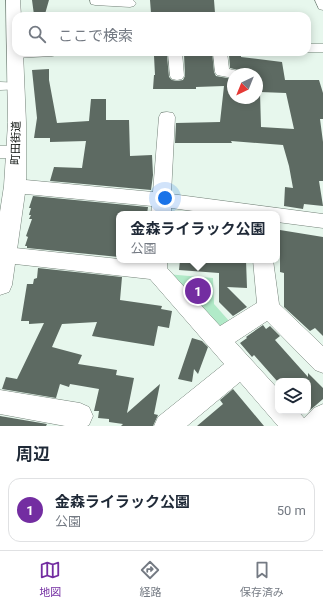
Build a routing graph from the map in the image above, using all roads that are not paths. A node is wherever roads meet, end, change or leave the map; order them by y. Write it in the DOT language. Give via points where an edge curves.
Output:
graph roads {
  1 [pos="13,0"];
  2 [pos="321,0"];
  3 [pos="95,1"];
  4 [pos="323,6"];
  5 [pos="13,12"];
  6 [pos="121,12"];
  7 [pos="311,48"];
  8 [pos="323,48"];
  9 [pos="14,56"];
  10 [pos="175,56"];
  11 [pos="220,56"];
  12 [pos="227,73"];
  13 [pos="177,76"];
  14 [pos="8,86"];
  15 [pos="167,117"];
  16 [pos="8,152"];
  17 [pos="15,186"];
  18 [pos="161,207"];
  19 [pos="218,211"];
  20 [pos="280,215"];
  21 [pos="323,221"];
  22 [pos="6,255"];
  23 [pos="116,262"];
  24 [pos="126,263"];
  25 [pos="263,263"];
  26 [pos="156,265"];
  27 [pos="0,285"];
  28 [pos="269,308"];
  29 [pos="218,340"];
  30 [pos="323,362"];
  31 [pos="241,366"];
  32 [pos="0,402"];
  33 [pos="275,404"];
  34 [pos="285,414"];
  35 [pos="80,416"];
  36 [pos="323,417"];
  37 [pos="167,426"];
  38 [pos="295,426"];
  39 [pos="314,426"];
  1 -- 5 [label="main road, 町田街道"];
  2 -- 4 [label="street"];
  3 -- 6 [label="street" via="125,2"];
  7 -- 8 [label="street"];
  9 -- 14 [label="main road, 町田街道"];
  10 -- 13 [label="street"];
  11 -- 12 [label="street" via="222,72"];
  14 -- 16 [label="main road, 町田街道"];
  15 -- 18 [label="street"];
  16 -- 17 [label="main road, 町田街道"];
  17 -- 18 [label="street"];
  17 -- 22 [label="main road, 町田街道"];
  18 -- 19 [label="street"];
  20 -- 21 [label="street"];
  22 -- 23 [label="street"];
  22 -- 27 [label="main road, 町田街道"];
  24 -- 26 [label="street"];
  25 -- 28 [label="street"];
  26 -- 29 [label="street"];
  28 -- 29 [label="street"];
  28 -- 30 [label="street"];
  29 -- 31 [label="street"];
  31 -- 33 [label="street"];
  31 -- 37 [label="street"];
  32 -- 35 [label="street"];
  34 -- 38 [label="street"];
  36 -- 39 [label="street"];
}
